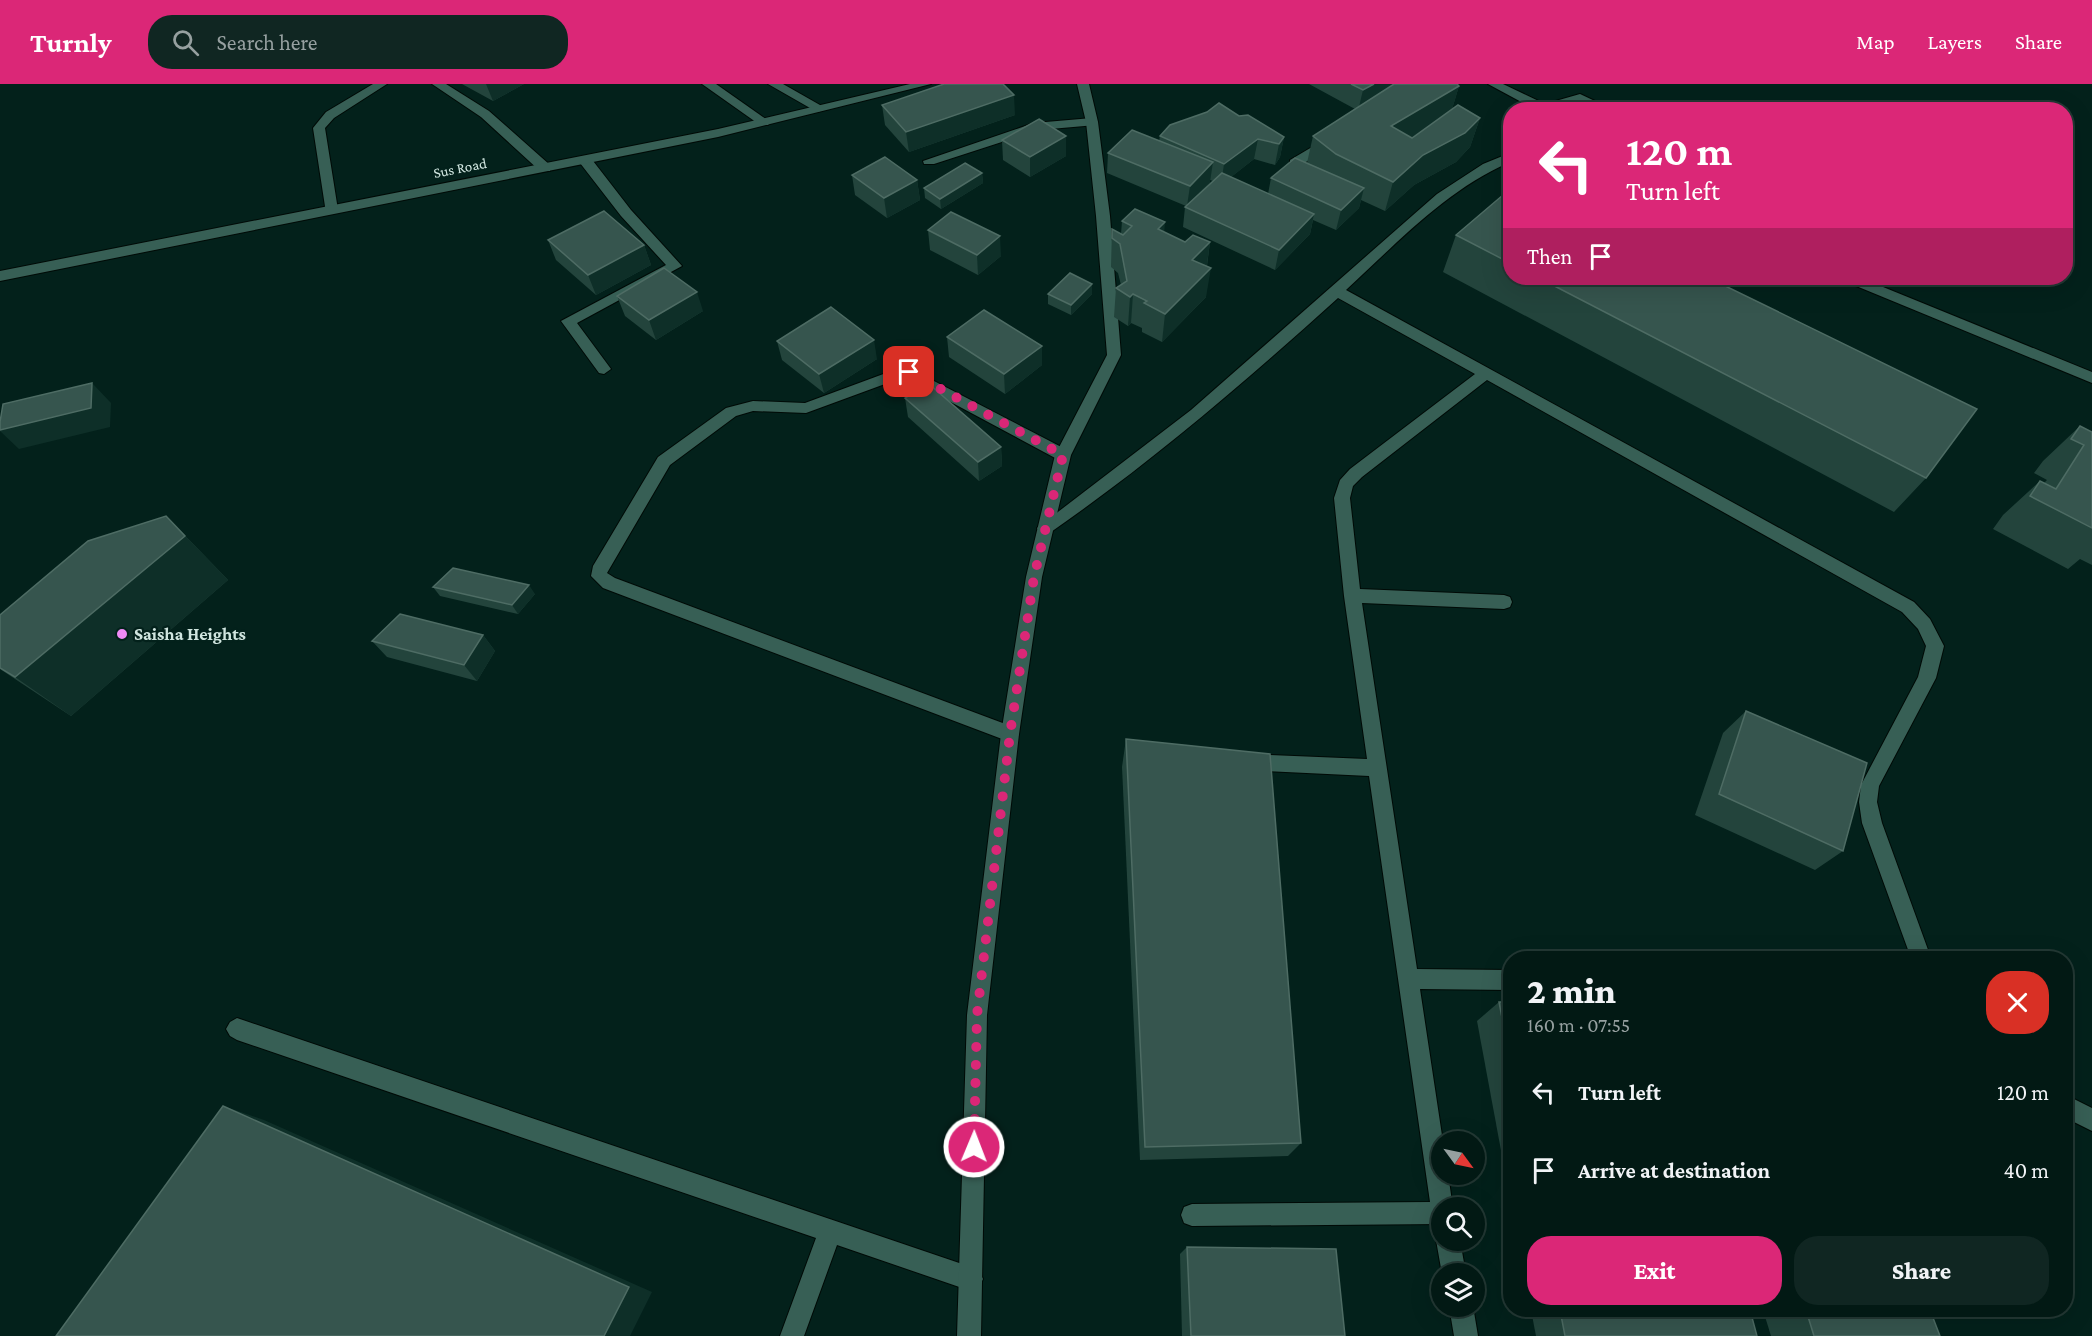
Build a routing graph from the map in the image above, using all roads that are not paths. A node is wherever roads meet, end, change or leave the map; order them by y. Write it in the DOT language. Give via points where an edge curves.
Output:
graph roads {
  1 [pos="381,84"];
  2 [pos="438,84"];
  3 [pos="708,84"];
  4 [pos="774,84"];
  5 [pos="925,84"];
  6 [pos="1083,84"];
  7 [pos="1494,84"];
  8 [pos="1530,102"];
  9 [pos="1567,102"];
  10 [pos="1586,102"];
  11 [pos="821,109"];
  12 [pos="764,122"];
  13 [pos="1092,122"];
  14 [pos="1342,133"];
  15 [pos="1503,159"];
  16 [pos="585,160"];
  17 [pos="929,161"];
  18 [pos="1295,163"];
  19 [pos="545,168"];
  20 [pos="331,210"];
  21 [pos="0,276"];
  22 [pos="1866,285"];
  23 [pos="1337,291"];
  24 [pos="604,369"];
  25 [pos="1485,374"];
  26 [pos="2092,378"];
  27 [pos="1063,455"];
  28 [pos="1045,528"];
  29 [pos="1352,596"];
  30 [pos="1504,602"];
  31 [pos="1010,734"];
  32 [pos="1226,761"];
  33 [pos="1377,768"];
  34 [pos="1918,951"];
  35 [pos="1408,979"];
  36 [pos="1503,980"];
  37 [pos="237,1029"];
  38 [pos="2073,1110"];
  39 [pos="2092,1120"];
  40 [pos="1440,1197"];
  41 [pos="1431,1213"];
  42 [pos="1192,1215"];
  43 [pos="830,1232"];
  44 [pos="971,1279"];
  45 [pos="1463,1317"];
  46 [pos="792,1336"];
  47 [pos="969,1336"];
  48 [pos="1466,1336"];
  1 -- 20 [label="street" via="330,115 319,128"];
  2 -- 19 [label="street" via="486,114"];
  3 -- 12 [label="street"];
  4 -- 11 [label="street"];
  5 -- 11 [label="street, Sus Road"];
  6 -- 13 [label="street"];
  7 -- 8 [label="street"];
  9 -- 10 [label="street" via="1575,98"];
  11 -- 12 [label="street, Sus Road"];
  12 -- 16 [label="street, Sus Road"];
  13 -- 17 [label="street" via="1038,126"];
  13 -- 27 [label="street" via="1114,355"];
  14 -- 18 [label="street"];
  15 -- 23 [label="street" via="1461,184 1414,221"];
  16 -- 19 [label="street, Sus Road"];
  16 -- 24 [label="street" via="626,213 675,266 568,321"];
  19 -- 20 [label="street, Sus Road"];
  20 -- 21 [label="street, Sus Road"];
  22 -- 26 [label="street"];
  23 -- 25 [label="street"];
  23 -- 28 [label="street" via="1102,490"];
  25 -- 29 [label="street" via="1346,484 1342,498"];
  25 -- 34 [label="street" via="1908,607 1924,624 1935,646 1927,678 1870,785 1868,802"];
  27 -- 28 [label="street"];
  27 -- 31 [label="street" via="905,370 806,408 742,408 664,461 598,571 609,584"];
  28 -- 31 [label="street"];
  29 -- 30 [label="street"];
  29 -- 33 [label="street"];
  31 -- 44 [label="street" via="977,1015"];
  32 -- 33 [label="street"];
  33 -- 35 [label="street"];
  35 -- 36 [label="street"];
  35 -- 40 [label="street"];
  37 -- 43 [label="street"];
  38 -- 39 [label="street"];
  41 -- 42 [label="street"];
  43 -- 44 [label="street"];
  43 -- 46 [label="street"];
  44 -- 47 [label="street"];
  45 -- 48 [label="street"];
}
